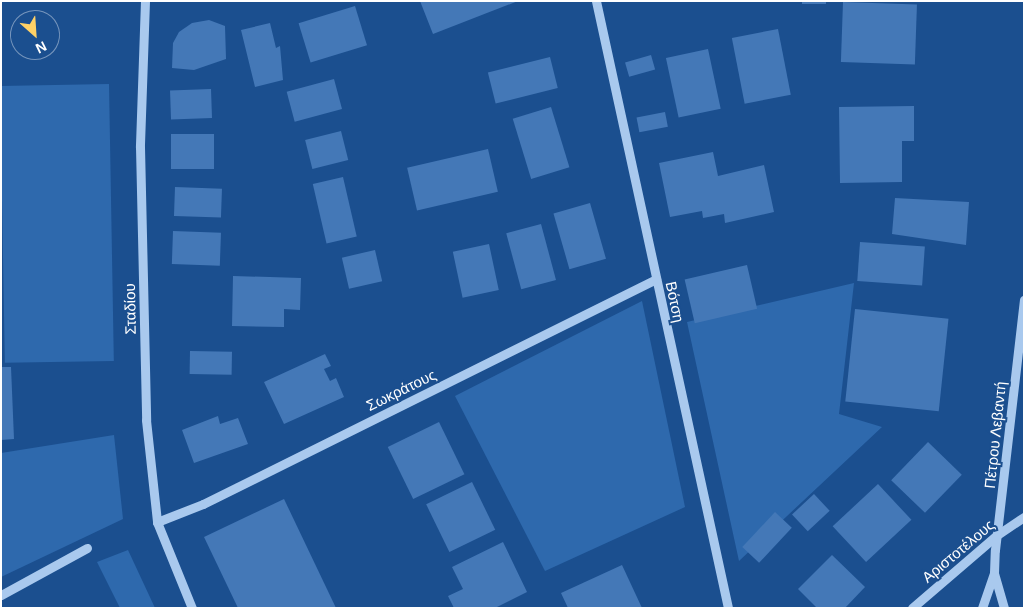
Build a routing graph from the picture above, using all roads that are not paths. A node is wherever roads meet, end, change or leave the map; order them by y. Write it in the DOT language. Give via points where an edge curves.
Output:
graph roads {
  1 [pos="145,1"];
  2 [pos="596,1"];
  3 [pos="656,279"];
  4 [pos="1024,300"];
  5 [pos="1024,517"];
  6 [pos="156,522"];
  7 [pos="996,535"];
  8 [pos="87,548"];
  9 [pos="994,573"];
  10 [pos="1,594"];
  11 [pos="192,608"];
  12 [pos="728,608"];
  13 [pos="912,608"];
  14 [pos="982,608"];
  15 [pos="1004,608"];
  1 -- 6 [label="street, Σταδίου" via="140,147 146,420"];
  2 -- 3 [label="street, Βότση"];
  3 -- 6 [label="street, Σωκράτους" via="203,504"];
  3 -- 12 [label="street, Βότση"];
  4 -- 7 [label="street, Πέτρου Λεβαντή"];
  5 -- 7 [label="street, Αριστοτέλους"];
  6 -- 11 [label="street, Σταδίου"];
  7 -- 9 [label="street, Πέτρου Λεβαντή"];
  7 -- 13 [label="street, Αριστοτέλους"];
  8 -- 10 [label="street"];
  9 -- 14 [label="street, Πέτρου Λεβαντή"];
  9 -- 15 [label="street, Πέτρου Λεβαντή"];
}
